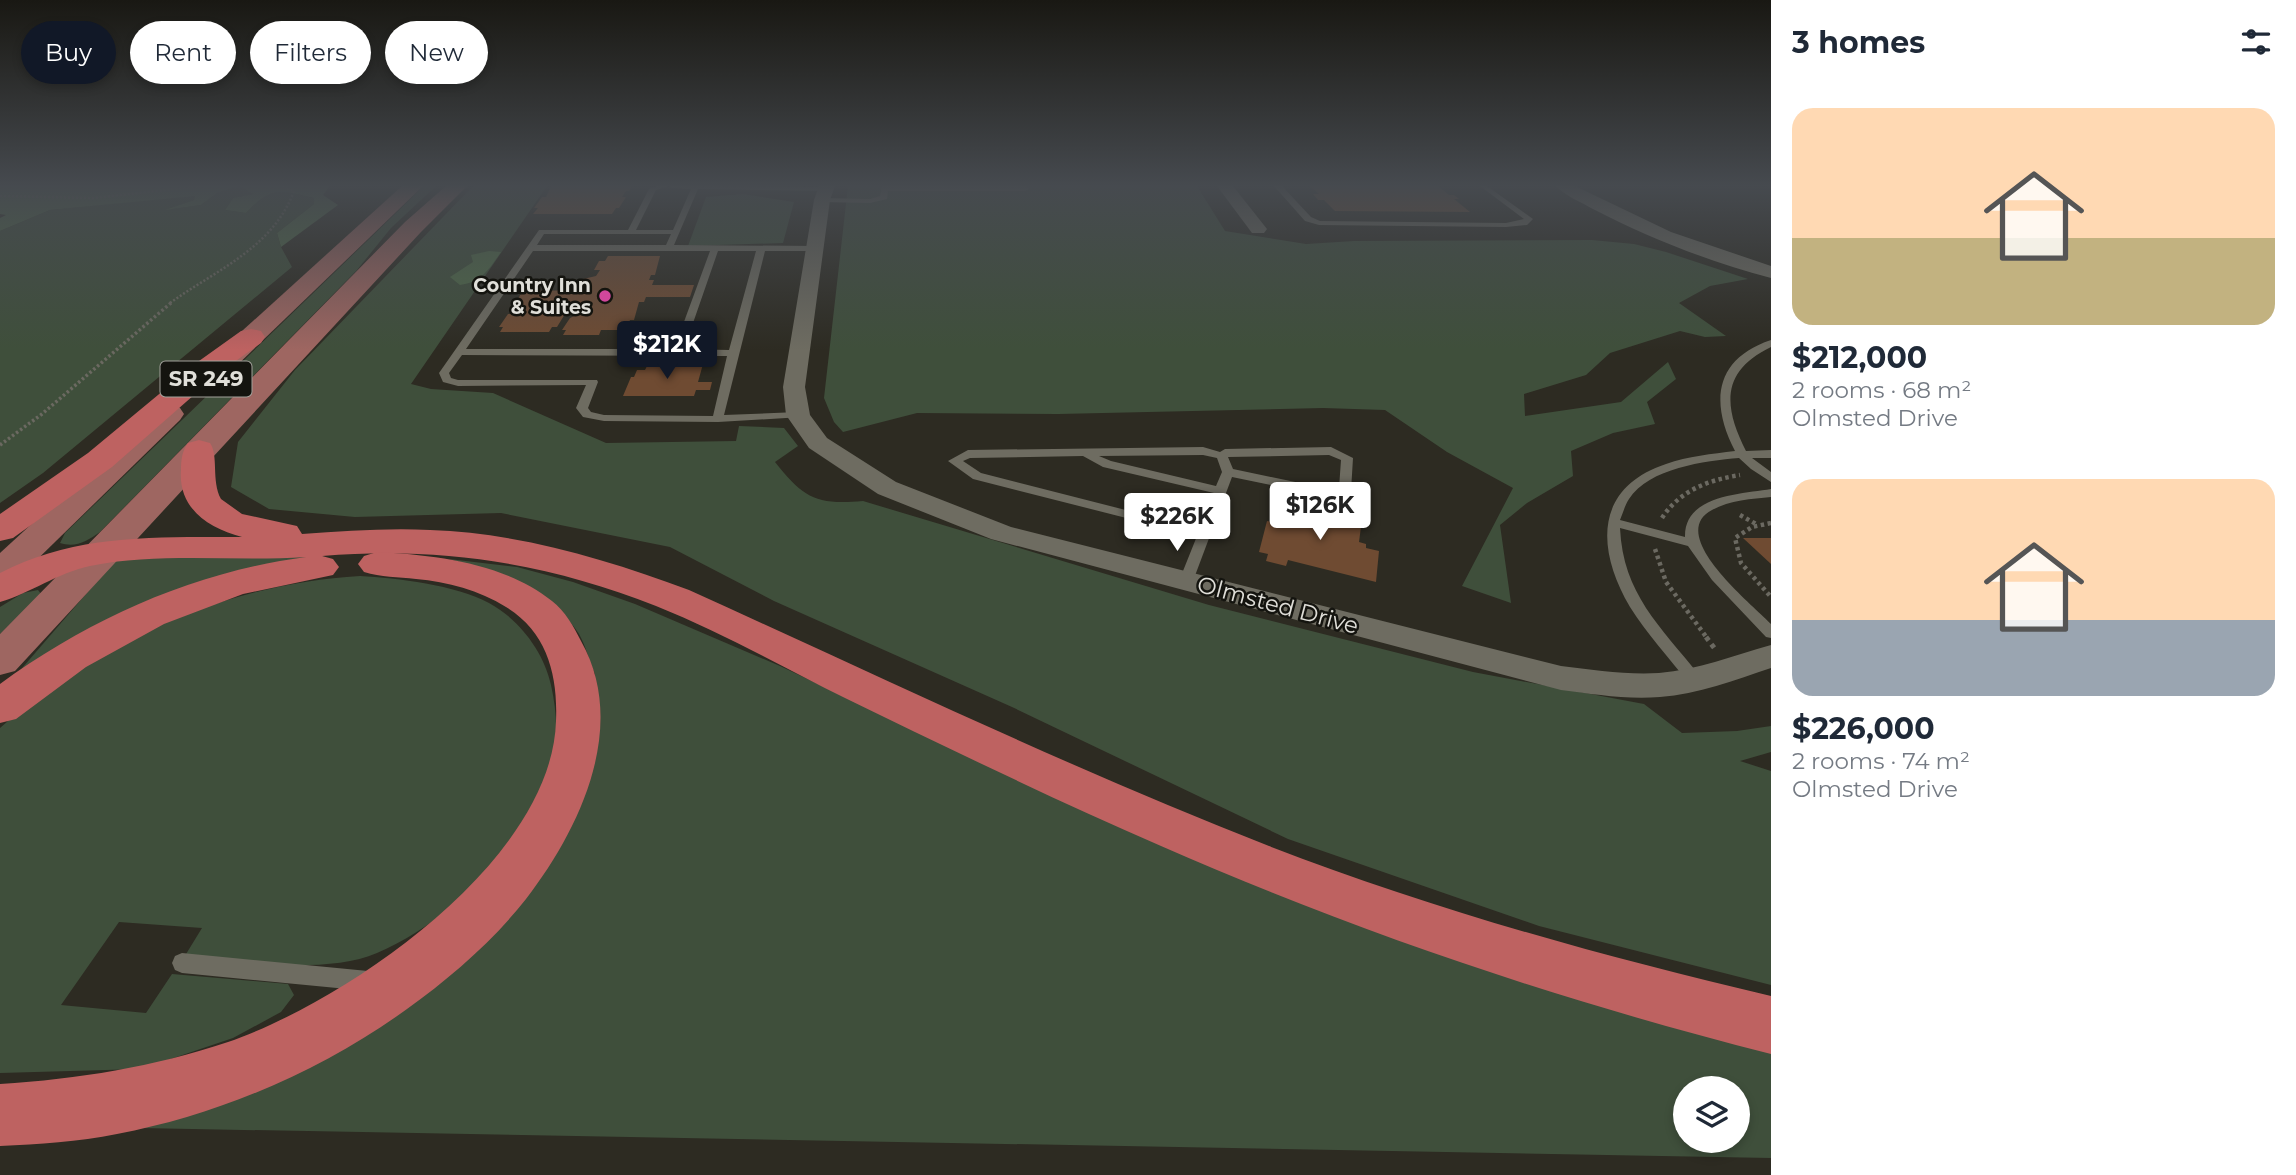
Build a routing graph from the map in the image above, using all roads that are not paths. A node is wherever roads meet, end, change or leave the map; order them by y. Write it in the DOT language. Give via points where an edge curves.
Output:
graph roads {
  1 [pos="354,241"];
  2 [pos="400,241"];
  3 [pos="536,241"];
  4 [pos="672,241"];
  5 [pos="815,241"];
  6 [pos="1676,241"];
  7 [pos="531,248"];
  8 [pos="669,248"];
  9 [pos="715,248"];
  10 [pos="761,248"];
  11 [pos="814,248"];
  12 [pos="1771,272"];
  13 [pos="251,337"];
  14 [pos="1771,343"];
  15 [pos="458,352"];
  16 [pos="678,352"];
  17 [pos="733,353"];
  18 [pos="798,415"];
  19 [pos="718,419"];
  20 [pos="199,450"];
  21 [pos="1083,453"];
  22 [pos="1742,454"];
  23 [pos="1771,454"];
  24 [pos="1222,456"];
  25 [pos="1227,472"];
  26 [pos="1771,478"];
  27 [pos="1220,491"];
  28 [pos="1771,493"];
  29 [pos="1614,522"];
  30 [pos="0,530"];
  31 [pos="1204,534"];
  32 [pos="359,541"];
  33 [pos="1693,543"];
  34 [pos="104,550"];
  35 [pos="0,574"];
  36 [pos="1186,580"];
  37 [pos="0,589"];
  38 [pos="1771,633"];
  39 [pos="1771,656"];
  40 [pos="0,660"];
  41 [pos="1694,679"];
  42 [pos="0,707"];
  43 [pos="182,963"];
  44 [pos="393,984"];
  45 [pos="1771,1025"];
  46 [pos="0,1115"];
  1 -- 13 [label="main road, SR 249"];
  2 -- 20 [label="main road, SR 249"];
  3 -- 7 [label="lane"];
  4 -- 8 [label="lane"];
  5 -- 11 [label="street"];
  6 -- 12 [label="street"];
  7 -- 8 [label="lane"];
  7 -- 15 [label="lane"];
  8 -- 9 [label="lane"];
  9 -- 10 [label="lane"];
  9 -- 16 [label="lane"];
  10 -- 11 [label="lane"];
  10 -- 17 [label="lane"];
  11 -- 18 [label="street" via="794,387"];
  13 -- 30 [label="highway" via="100,460"];
  13 -- 35 [label="main road, SR 249"];
  14 -- 22 [label="lane" via="1756,349 1727,379 1722,399"];
  15 -- 16 [label="lane"];
  15 -- 19 [label="lane" via="444,373 447,380 457,383 593,382 582,408 587,415"];
  16 -- 17 [label="lane"];
  17 -- 19 [label="lane"];
  18 -- 19 [label="lane"];
  18 -- 36 [label="street, Olmsted Drive" via="818,443 887,488 1001,533"];
  20 -- 32 [label="highway" via="195,483 208,508 218,514 262,530"];
  20 -- 34 [label="main road, SR 249"];
  21 -- 24 [label="lane" via="1203,452"];
  21 -- 27 [label="lane" via="1107,464"];
  21 -- 31 [label="lane" via="968,454 954,461 977,476"];
  22 -- 23 [label="lane"];
  22 -- 26 [label="lane"];
  22 -- 29 [label="lane" via="1704,457 1662,468 1633,485 1618,503"];
  24 -- 25 [label="lane"];
  24 -- 25 [label="lane" via="1331,452 1348,458 1345,491 1329,493"];
  25 -- 27 [label="lane"];
  27 -- 31 [label="lane"];
  28 -- 33 [label="lane" via="1708,508 1695,518 1690,530"];
  29 -- 33 [label="lane"];
  29 -- 41 [label="lane" via="1616,563 1630,596"];
  31 -- 36 [label="lane"];
  32 -- 34 [label="highway" via="278,548"];
  32 -- 45 [label="highway" via="485,545 610,574 675,599 1142,816 1286,874 1552,965"];
  33 -- 38 [label="lane"];
  34 -- 37 [label="highway" via="51,563"];
  34 -- 40 [label="main road, SR 249"];
  36 -- 41 [label="street, Olmsted Drive" via="1561,678 1612,685 1661,685"];
  39 -- 41 [label="street, Olmsted Drive"];
  42 -- 44 [label="highway" via="102,638 230,585 294,569 354,563 415,565 463,573 504,589 540,611 569,654 580,696 577,749 555,813 508,882 434,955"];
  43 -- 44 [label="lane"];
  44 -- 46 [label="highway" via="351,1014 251,1066 144,1099 51,1114"];
}
